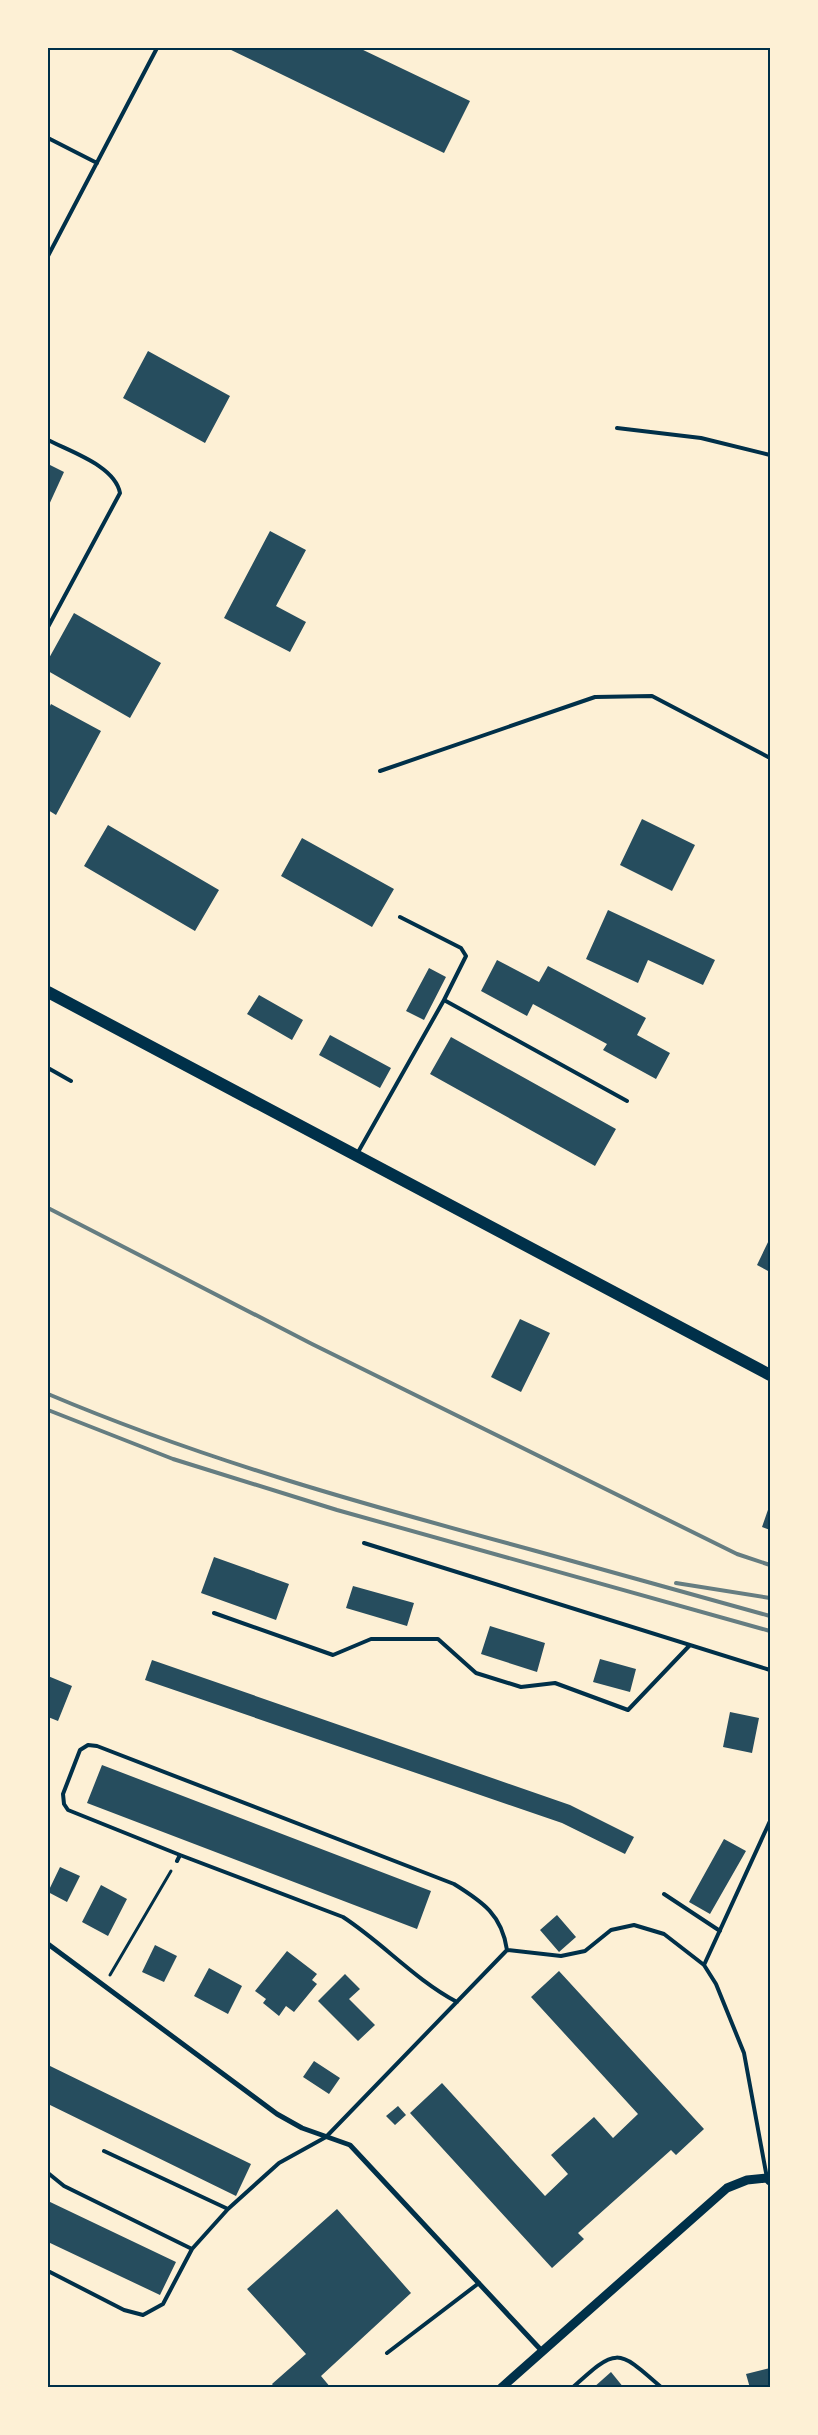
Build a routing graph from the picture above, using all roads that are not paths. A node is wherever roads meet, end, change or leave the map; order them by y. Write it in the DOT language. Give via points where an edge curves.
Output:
graph roads {
  1 [pos="157,48"];
  2 [pos="48,138"];
  3 [pos="97,163"];
  4 [pos="48,256"];
  5 [pos="617,428"];
  6 [pos="48,440"];
  7 [pos="770,456"];
  8 [pos="48,627"];
  9 [pos="770,758"];
  10 [pos="380,771"];
  11 [pos="400,917"];
  12 [pos="48,992"];
  13 [pos="444,1000"];
  14 [pos="48,1068"];
  15 [pos="71,1081"];
  16 [pos="627,1101"];
  17 [pos="356,1156"];
  18 [pos="770,1375"];
  19 [pos="364,1543"];
  20 [pos="214,1613"];
  21 [pos="690,1645"];
  22 [pos="770,1670"];
  23 [pos="770,1821"];
  24 [pos="180,1855"];
  25 [pos="177,1861"];
  26 [pos="664,1894"];
  27 [pos="720,1931"];
  28 [pos="48,1944"];
  29 [pos="507,1950"];
  30 [pos="704,1965"];
  31 [pos="457,2002"];
  32 [pos="326,2137"];
  33 [pos="104,2151"];
  34 [pos="48,2173"];
  35 [pos="769,2178"];
  36 [pos="228,2209"];
  37 [pos="192,2248"];
  38 [pos="48,2271"];
  39 [pos="479,2283"];
  40 [pos="541,2350"];
  41 [pos="388,2353"];
  42 [pos="501,2388"];
  43 [pos="572,2388"];
  44 [pos="662,2388"];
  1 -- 3 [label="lane"];
  2 -- 3 [label="lane"];
  3 -- 4 [label="lane"];
  5 -- 7 [label="lane" via="701,438"];
  6 -- 8 [label="lane" via="108,471 120,494"];
  9 -- 10 [label="lane" via="652,696 595,697"];
  11 -- 13 [label="lane" via="461,948 466,956"];
  12 -- 17 [label="main road"];
  13 -- 16 [label="lane"];
  13 -- 17 [label="lane"];
  14 -- 15 [label="lane"];
  17 -- 18 [label="main road"];
  19 -- 21 [label="lane"];
  20 -- 21 [label="lane" via="333,1655 371,1639 438,1639 476,1673 521,1687 555,1683 628,1710"];
  21 -- 22 [label="lane"];
  23 -- 27 [label="lane"];
  24 -- 25 [label="lane"];
  24 -- 29 [label="lane" via="68,1810 63,1794 80,1750 88,1745 96,1746 454,1884 493,1913 505,1932"];
  24 -- 31 [label="lane" via="343,1917 408,1970"];
  26 -- 27 [label="lane"];
  27 -- 30 [label="lane"];
  28 -- 32 [label="street" via="277,2114"];
  29 -- 30 [label="lane" via="561,1956 585,1951 611,1930 634,1925 664,1934"];
  29 -- 31 [label="lane"];
  30 -- 35 [label="lane" via="716,1984 744,2053"];
  31 -- 32 [label="lane"];
  32 -- 36 [label="lane" via="279,2163"];
  32 -- 39 [label="street" via="350,2145"];
  33 -- 36 [label="lane"];
  34 -- 37 [label="lane" via="64,2186"];
  35 -- 40 [label="street" via="747,2180 726,2188"];
  36 -- 37 [label="lane"];
  37 -- 38 [label="lane" via="163,2304 143,2315 124,2310"];
  39 -- 40 [label="street"];
  39 -- 41 [label="lane"];
  40 -- 42 [label="street"];
  43 -- 44 [label="lane" via="602,2361 618,2356 634,2363"];
}
